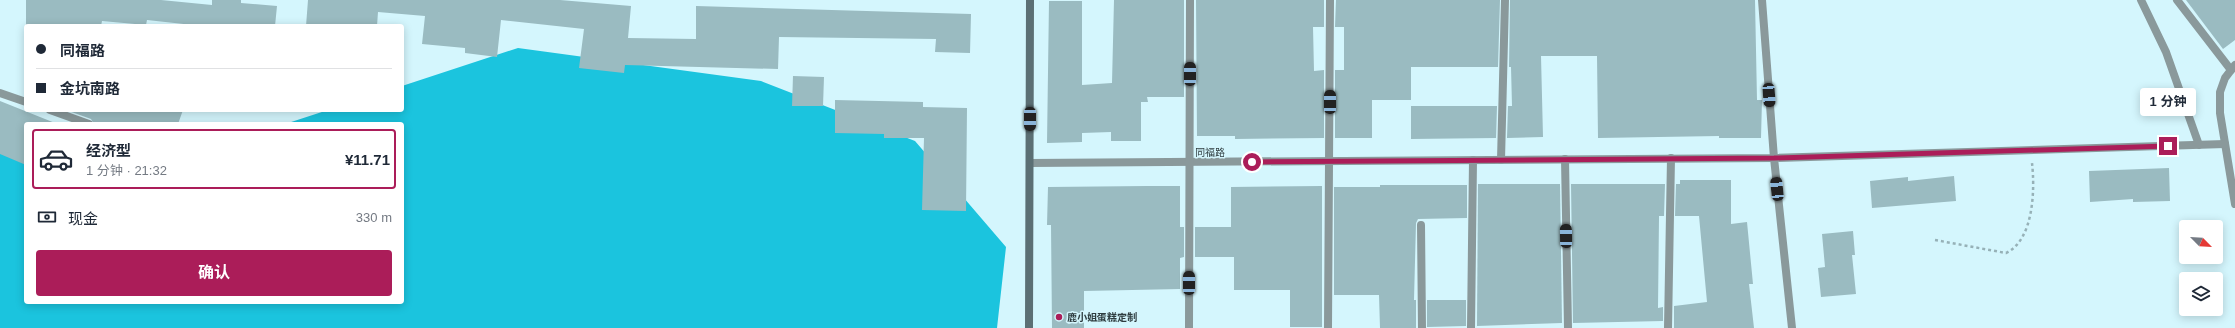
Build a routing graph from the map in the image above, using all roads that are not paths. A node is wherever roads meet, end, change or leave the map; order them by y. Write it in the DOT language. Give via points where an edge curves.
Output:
graph roads {
  1 [pos="1030,0"];
  2 [pos="1190,0"];
  3 [pos="1330,0"];
  4 [pos="1505,0"];
  5 [pos="1762,0"];
  6 [pos="2141,0"];
  7 [pos="2177,0"];
  8 [pos="2233,68"];
  9 [pos="0,93"];
  10 [pos="24,101"];
  11 [pos="56,112"];
  12 [pos="83,122"];
  13 [pos="2225,144"];
  14 [pos="2199,145"];
  15 [pos="1671,158"];
  16 [pos="1774,158"];
  17 [pos="1566,159"];
  18 [pos="1473,160"];
  19 [pos="1501,160"];
  20 [pos="1330,161"];
  21 [pos="1190,162"];
  22 [pos="1030,163"];
  23 [pos="2235,204"];
  24 [pos="1421,225"];
  25 [pos="1029,328"];
  26 [pos="1189,328"];
  27 [pos="1328,328"];
  28 [pos="1422,328"];
  29 [pos="1471,328"];
  30 [pos="1568,328"];
  31 [pos="1668,328"];
  32 [pos="1792,328"];
  1 -- 22 [label="street"];
  2 -- 21 [label="street"];
  3 -- 20 [label="street"];
  4 -- 19 [label="street"];
  5 -- 16 [label="street"];
  6 -- 14 [label="street" via="2166,52"];
  7 -- 8 [label="street"];
  8 -- 13 [label="street" via="2220,92"];
  9 -- 10 [label="street"];
  11 -- 12 [label="street"];
  13 -- 14 [label="street, 同福路"];
  13 -- 23 [label="street"];
  14 -- 16 [label="street, 同福路"];
  15 -- 16 [label="street, 同福路"];
  15 -- 17 [label="street, 同福路"];
  15 -- 31 [label="street"];
  16 -- 32 [label="street"];
  17 -- 19 [label="street, 同福路"];
  17 -- 30 [label="street"];
  18 -- 19 [label="street, 同福路"];
  18 -- 20 [label="street, 同福路"];
  18 -- 29 [label="street"];
  20 -- 21 [label="street, 同福路"];
  20 -- 27 [label="street"];
  21 -- 22 [label="street, 同福路"];
  21 -- 26 [label="street"];
  22 -- 25 [label="street"];
  24 -- 28 [label="street"];
}
